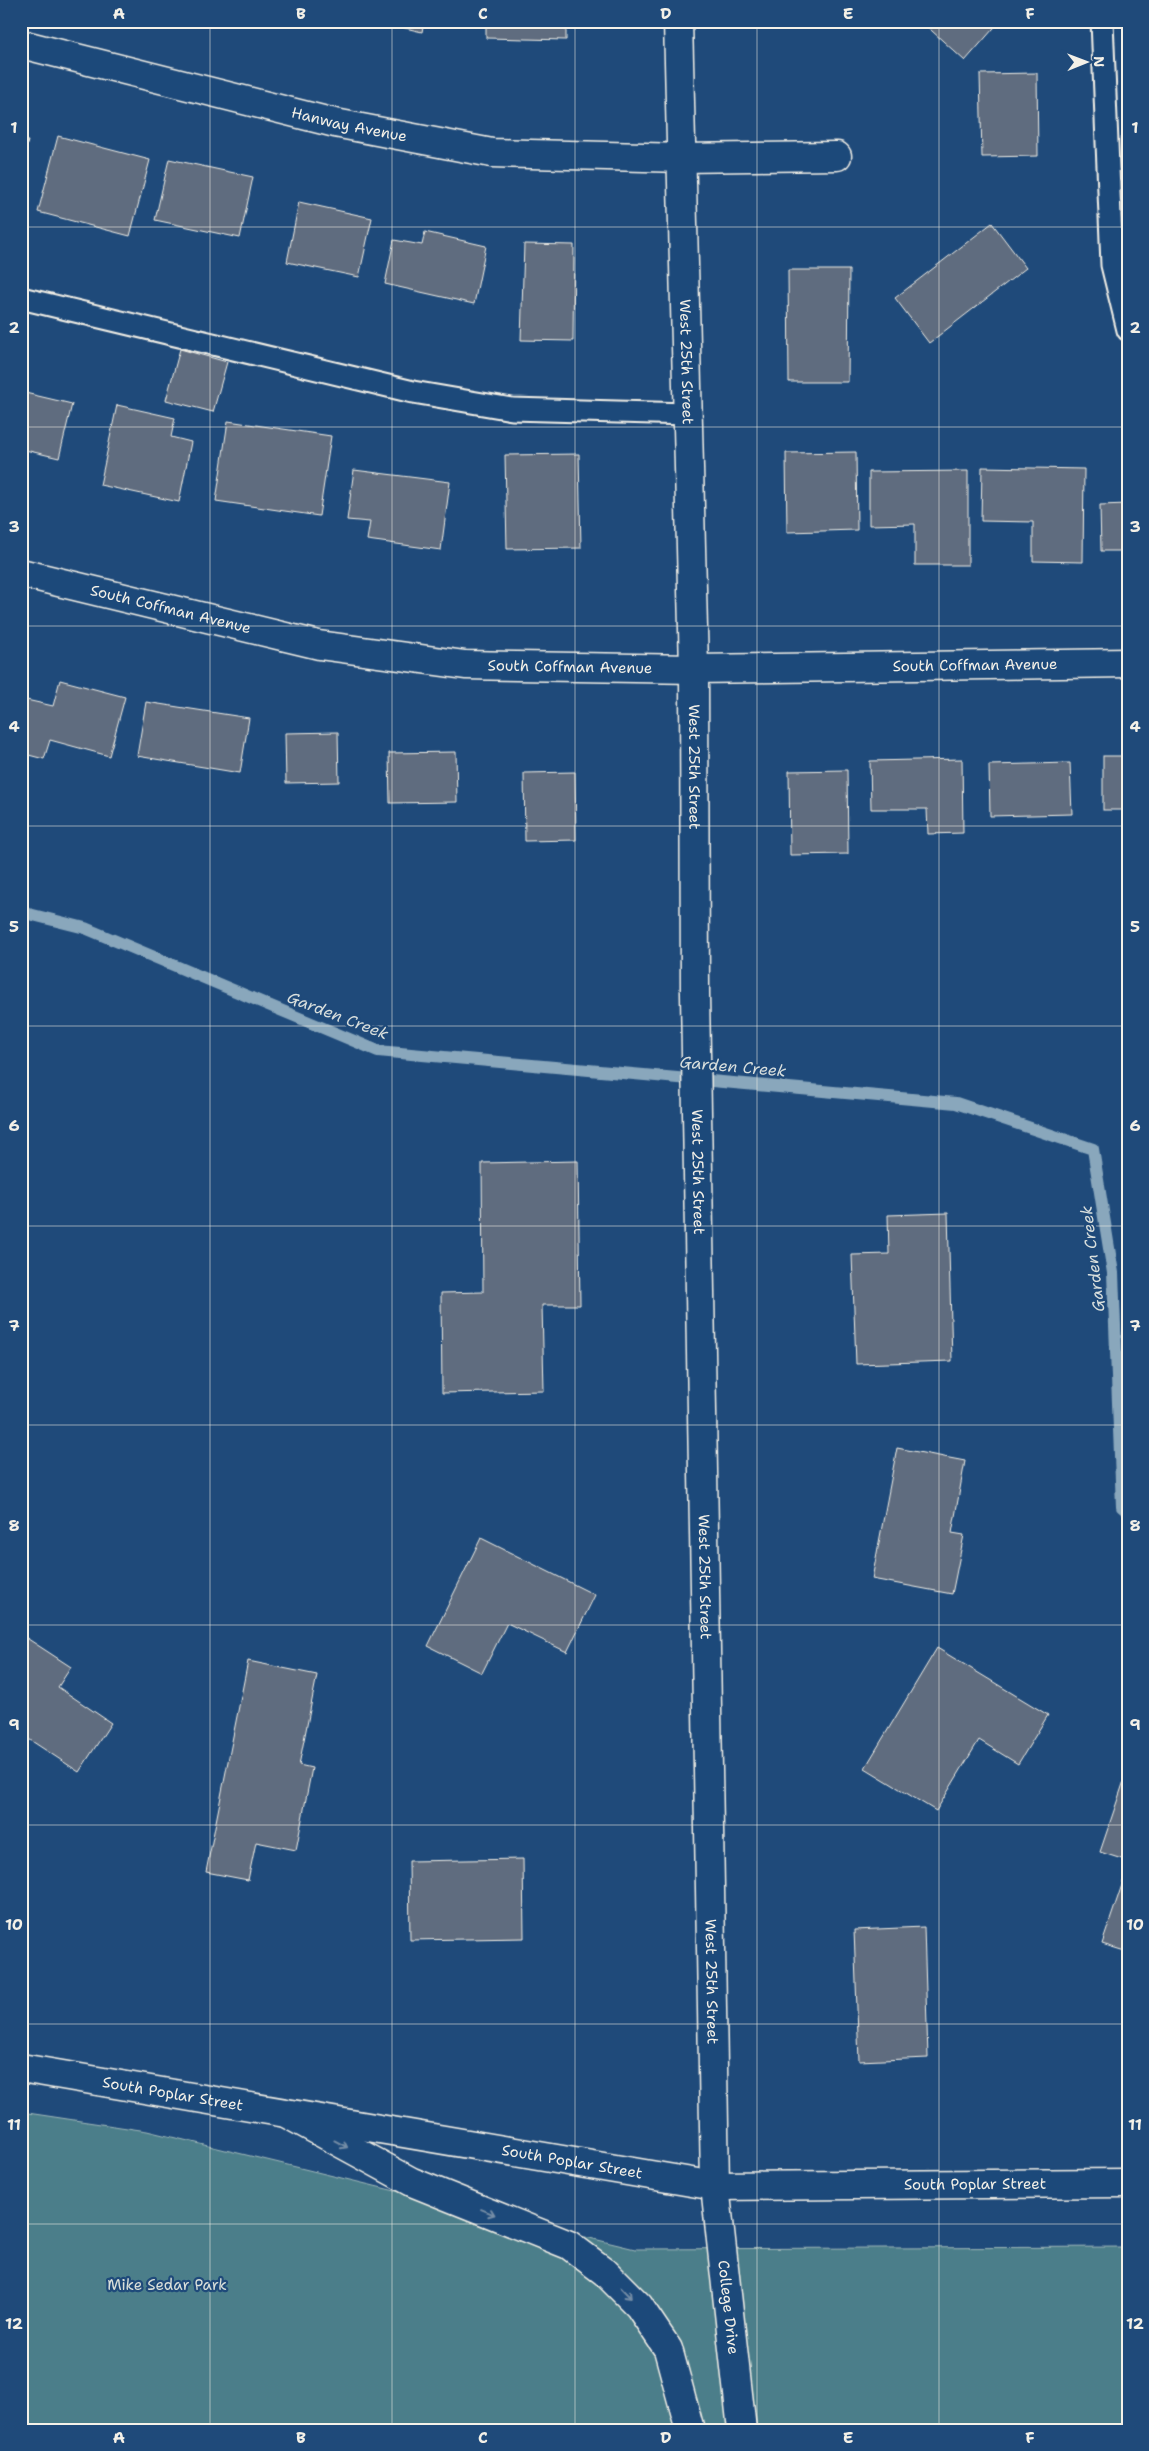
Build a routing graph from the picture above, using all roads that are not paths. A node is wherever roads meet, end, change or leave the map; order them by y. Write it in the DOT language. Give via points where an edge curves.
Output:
graph roads {
  1 [pos="678,21"];
  2 [pos="1102,21"];
  3 [pos="21,44"];
  4 [pos="837,156"];
  5 [pos="682,158"];
  6 [pos="21,298"];
  7 [pos="1128,330"];
  8 [pos="688,414"];
  9 [pos="21,573"];
  10 [pos="1128,663"];
  11 [pos="694,669"];
  12 [pos="21,2068"];
  13 [pos="283,2112"];
  14 [pos="1128,2183"];
  15 [pos="715,2186"];
  16 [pos="690,2430"];
  17 [pos="742,2430"];
  1 -- 5 [label="street, West 25th Street"];
  2 -- 7 [label="lane" via="1112,265"];
  3 -- 5 [label="street, Hanway Avenue" via="335,123 492,153"];
  4 -- 5 [label="street"];
  5 -- 8 [label="street, West 25th Street"];
  6 -- 8 [label="lane" via="422,393 512,409"];
  8 -- 11 [label="street, West 25th Street"];
  9 -- 11 [label="street, South Coffman Avenue" via="319,646 466,665"];
  10 -- 11 [label="street, South Coffman Avenue"];
  11 -- 15 [label="street, West 25th Street" via="694,994"];
  12 -- 13 [label="street, South Poplar Street"];
  13 -- 15 [label="street, South Poplar Street"];
  13 -- 16 [label="street, one-way" via="412,2182 569,2245 605,2272 639,2306 668,2349"];
  14 -- 15 [label="street, South Poplar Street"];
  15 -- 17 [label="street, College Drive"];
}
